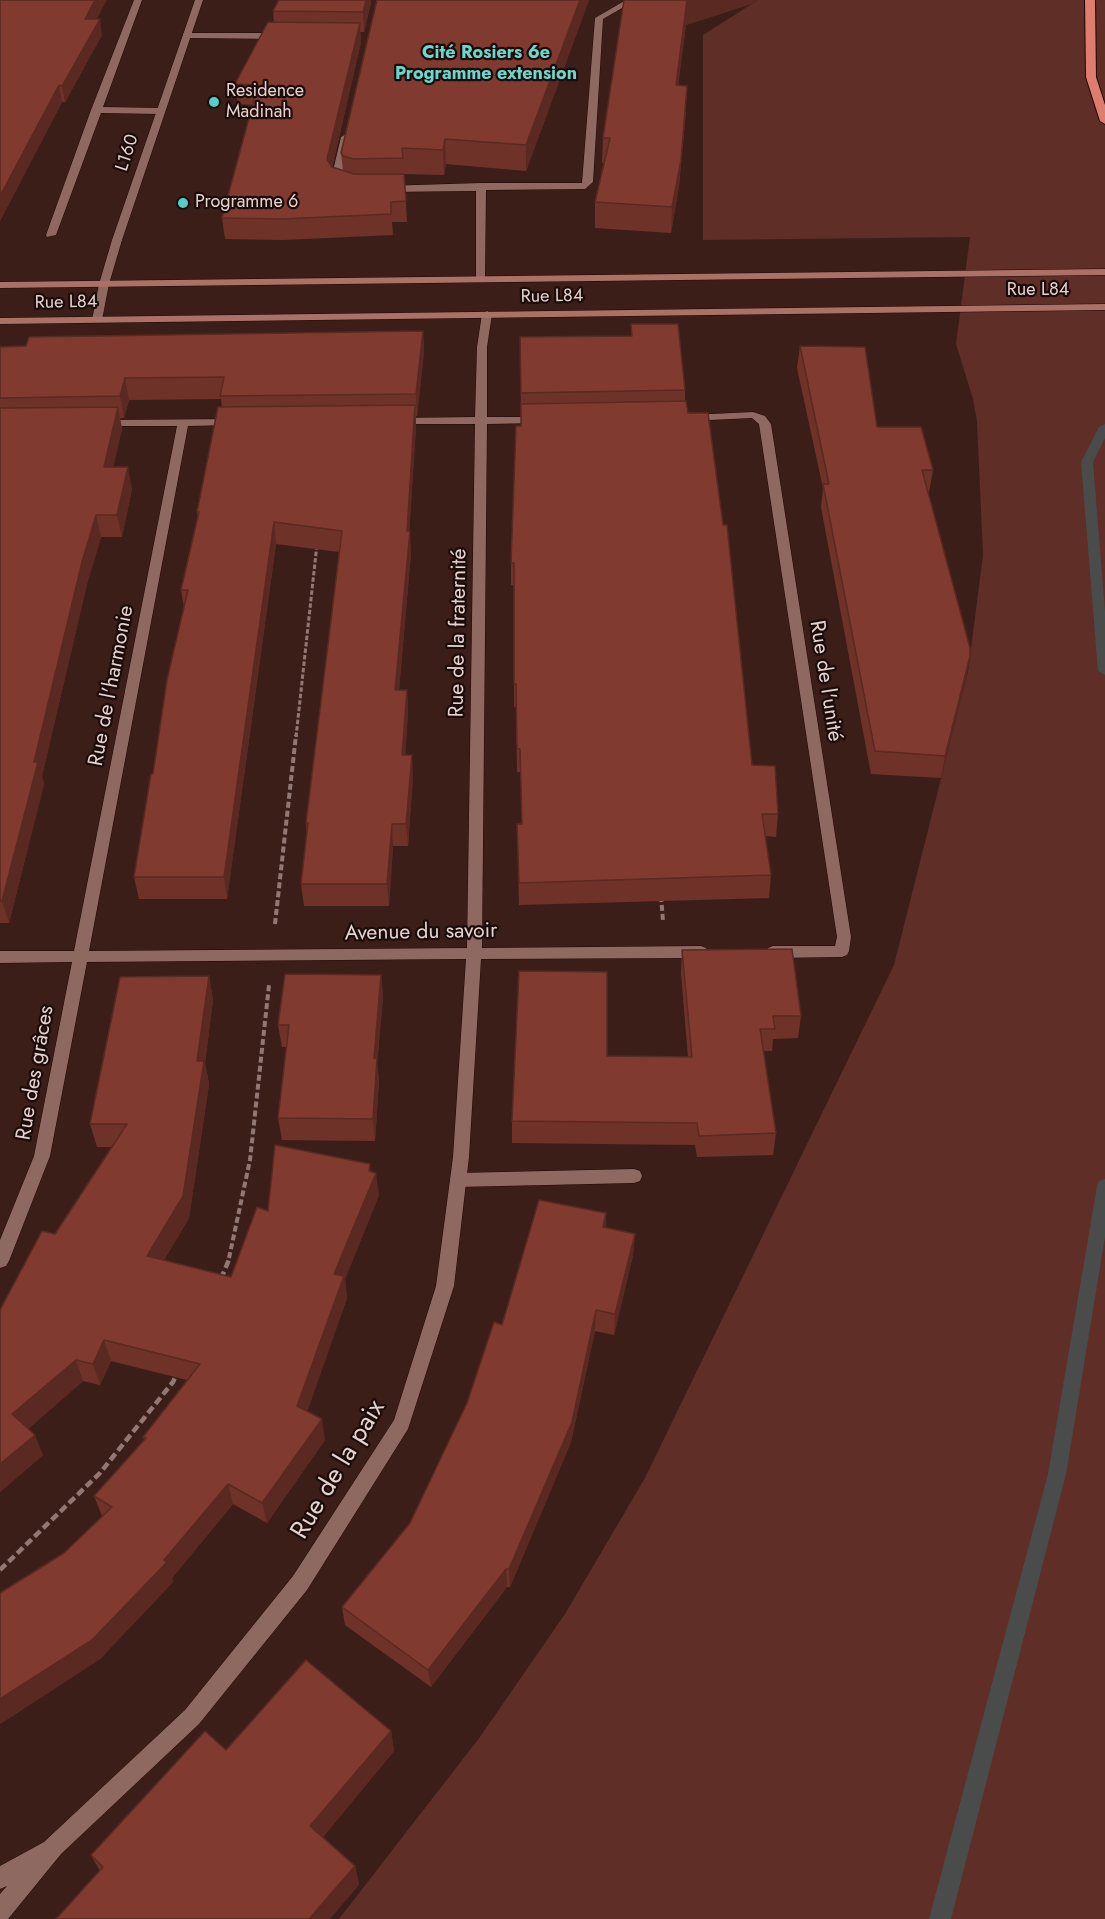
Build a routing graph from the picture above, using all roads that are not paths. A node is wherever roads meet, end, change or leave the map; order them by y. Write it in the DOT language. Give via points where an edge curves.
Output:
graph roads {
  1 [pos="138,0"];
  2 [pos="199,0"];
  3 [pos="632,0"];
  4 [pos="1090,0"];
  5 [pos="187,35"];
  6 [pos="296,36"];
  7 [pos="96,110"];
  8 [pos="160,111"];
  9 [pos="1105,121"];
  10 [pos="350,124"];
  11 [pos="481,186"];
  12 [pos="378,189"];
  13 [pos="356,190"];
  14 [pos="51,235"];
  15 [pos="1105,272"];
  16 [pos="480,279"];
  17 [pos="104,284"];
  18 [pos="0,285"];
  19 [pos="1105,307"];
  20 [pos="487,314"];
  21 [pos="97,320"];
  22 [pos="0,321"];
  23 [pos="676,418"];
  24 [pos="551,420"];
  25 [pos="388,421"];
  26 [pos="481,421"];
  27 [pos="251,422"];
  28 [pos="89,423"];
  29 [pos="183,423"];
  30 [pos="711,952"];
  31 [pos="757,952"];
  32 [pos="474,953"];
  33 [pos="79,956"];
  34 [pos="0,957"];
  35 [pos="634,1176"];
  36 [pos="458,1180"];
  37 [pos="0,1261"];
  38 [pos="54,1848"];
  39 [pos="0,1878"];
  40 [pos="0,1911"];
  1 -- 7 [label="street"];
  2 -- 5 [label="street, L160"];
  3 -- 11 [label="street" via="599,18 585,186"];
  4 -- 9 [label="highway" via="1091,77"];
  5 -- 6 [label="street"];
  5 -- 8 [label="street, L160"];
  7 -- 8 [label="street"];
  7 -- 14 [label="street"];
  8 -- 17 [label="street, L160"];
  10 -- 13 [label="street" via="336,179 339,186"];
  11 -- 12 [label="street"];
  11 -- 16 [label="street"];
  15 -- 16 [label="main road, Rue L84"];
  16 -- 17 [label="main road, Rue L84"];
  17 -- 18 [label="main road, Rue L84"];
  17 -- 21 [label="street, L160"];
  19 -- 20 [label="main road, Rue L84"];
  20 -- 21 [label="main road, Rue L84"];
  20 -- 26 [label="street, Rue de la fraternité" via="482,347"];
  21 -- 22 [label="main road, Rue L84"];
  23 -- 31 [label="street, Rue de l'unité" via="753,416 765,423 844,936 842,951"];
  24 -- 26 [label="street"];
  25 -- 26 [label="street"];
  26 -- 32 [label="street, Rue de la fraternité"];
  27 -- 29 [label="street"];
  28 -- 29 [label="street"];
  29 -- 33 [label="street, Rue de l'harmonie"];
  30 -- 32 [label="street, Avenue du savoir"];
  32 -- 33 [label="street, Avenue du savoir"];
  32 -- 36 [label="street, Rue de la paix"];
  33 -- 34 [label="street, Avenue du savoir"];
  33 -- 37 [label="street, Rue des grâces" via="42,1156"];
  35 -- 36 [label="street"];
  36 -- 38 [label="street, Rue de la paix" via="445,1286 402,1423 300,1583 192,1717"];
  38 -- 39 [label="street"];
  38 -- 40 [label="street"];
}
